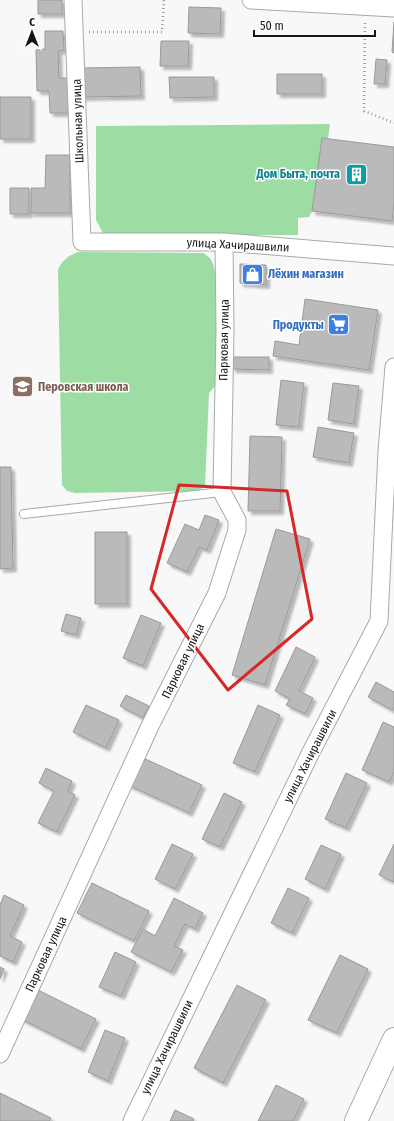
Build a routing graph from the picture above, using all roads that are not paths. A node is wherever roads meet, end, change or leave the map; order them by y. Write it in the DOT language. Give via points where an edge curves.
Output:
graph roads {
  1 [pos="73,0"];
  2 [pos="252,0"];
  3 [pos="394,8"];
  4 [pos="82,242"];
  5 [pos="224,242"];
  6 [pos="394,256"];
  7 [pos="394,367"];
  8 [pos="222,492"];
  9 [pos="24,514"];
  10 [pos="394,1039"];
  11 [pos="0,1054"];
  12 [pos="132,1121"];
  13 [pos="356,1121"];
  1 -- 4 [label="street, Школьная улица"];
  2 -- 3 [label="street"];
  4 -- 5 [label="street, улица Хачирашвили"];
  5 -- 6 [label="street, улица Хачирашвили"];
  5 -- 8 [label="street, Парковая улица"];
  7 -- 12 [label="street, улица Хачирашвили" via="387,451 379,621 311,752"];
  8 -- 9 [label="lane"];
  8 -- 11 [label="street, Парковая улица" via="236,520 238,530 217,593 150,726"];
  10 -- 13 [label="street"];
}
